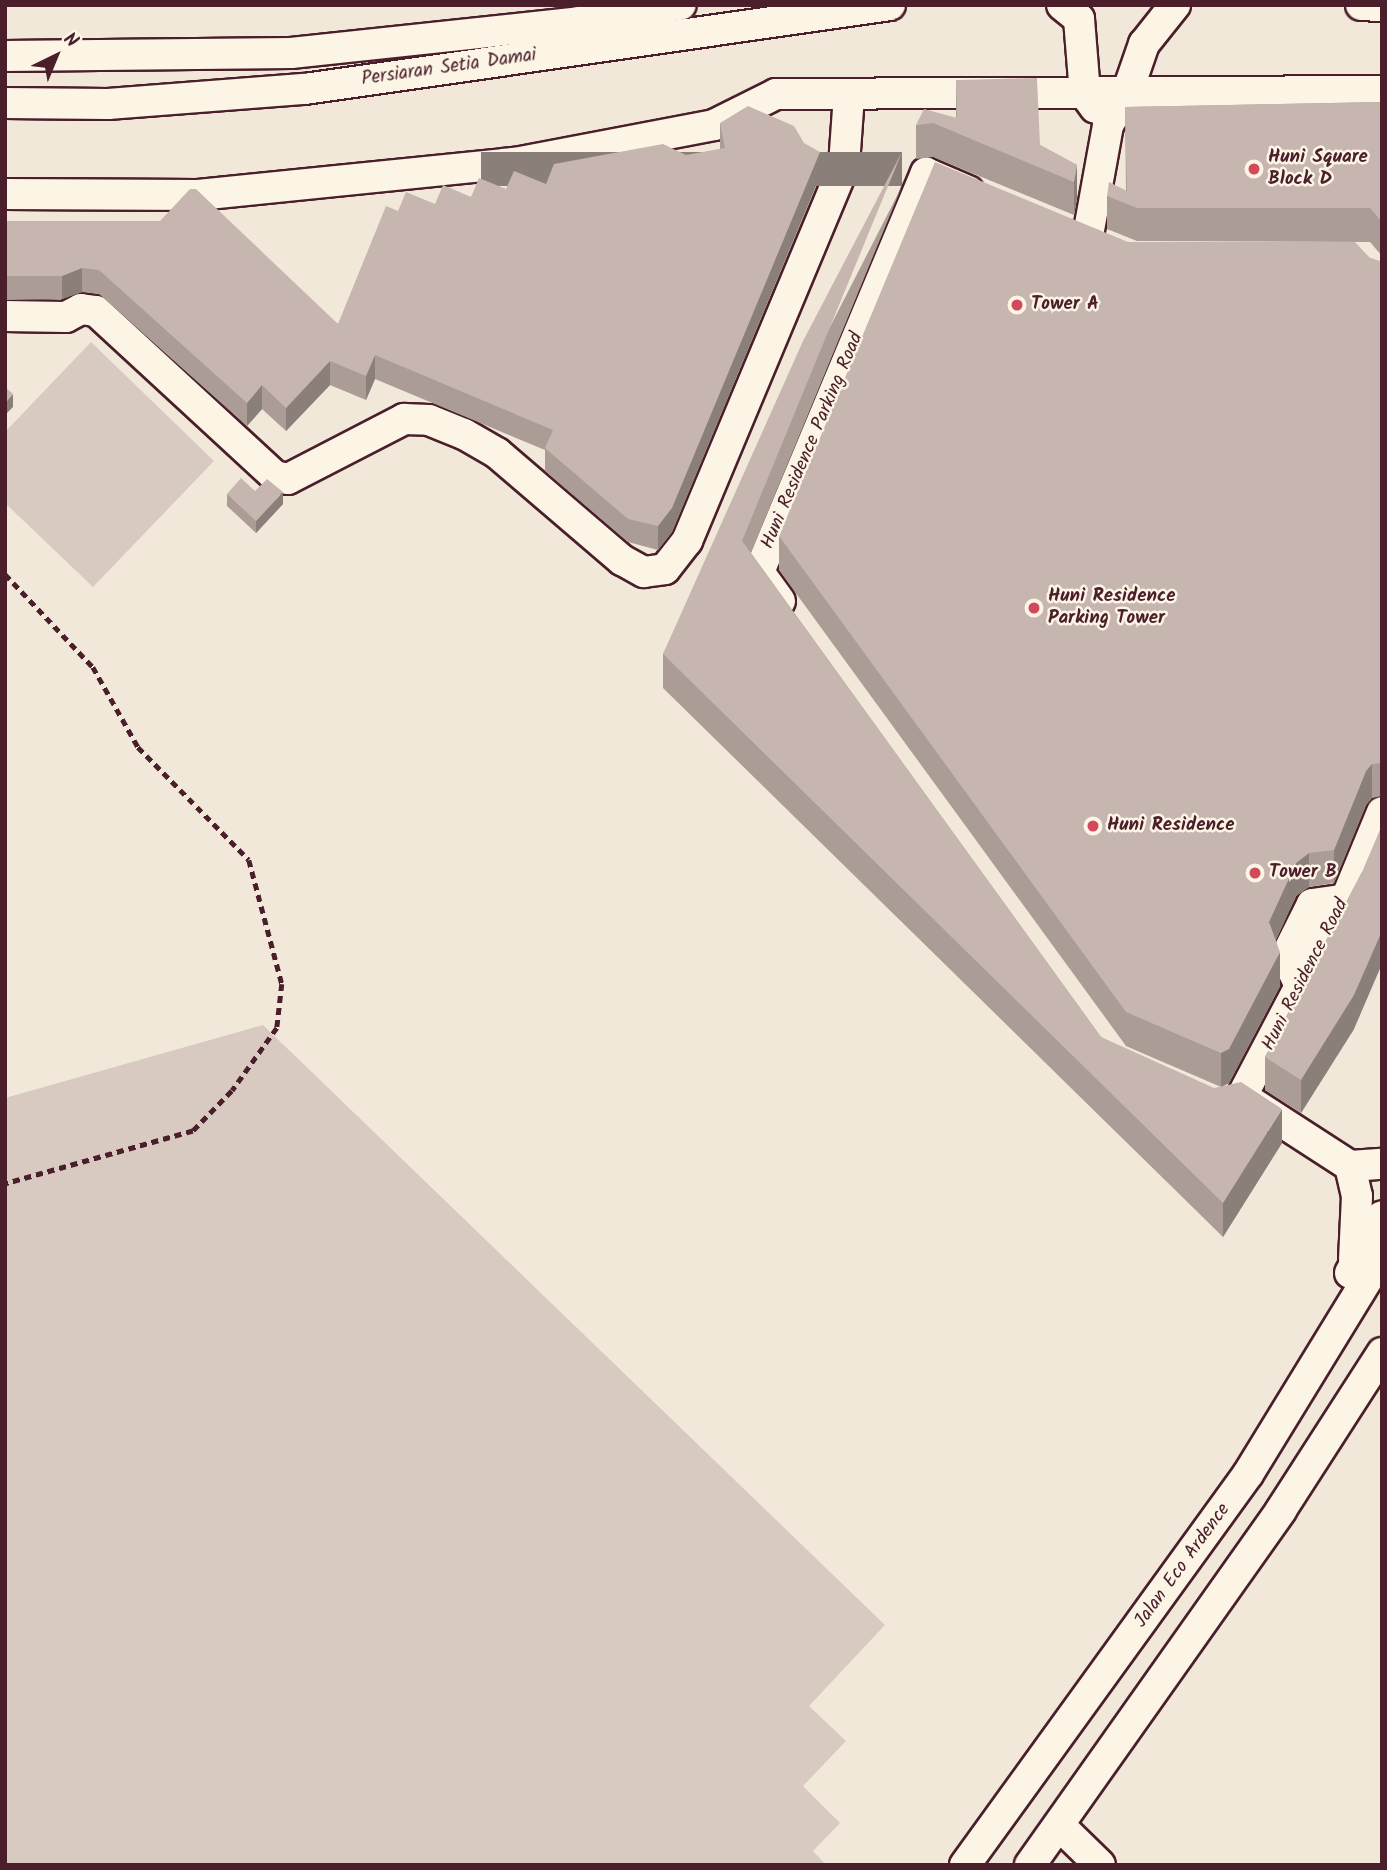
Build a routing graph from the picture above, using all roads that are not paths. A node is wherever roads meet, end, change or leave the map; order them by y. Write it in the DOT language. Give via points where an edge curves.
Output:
graph roads {
  1 [pos="681,5"];
  2 [pos="890,5"];
  3 [pos="1062,5"];
  4 [pos="1175,5"];
  5 [pos="1361,5"];
  6 [pos="1382,6"];
  7 [pos="5,56"];
  8 [pos="1382,91"];
  9 [pos="1127,93"];
  10 [pos="1085,94"];
  11 [pos="849,96"];
  12 [pos="5,103"];
  13 [pos="1108,125"];
  14 [pos="5,194"];
  15 [pos="999,204"];
  16 [pos="1086,240"];
  17 [pos="5,316"];
  18 [pos="796,624"];
  19 [pos="1382,813"];
  20 [pos="1242,1096"];
  21 [pos="1211,1103"];
  22 [pos="1382,1164"];
  23 [pos="1350,1166"];
  24 [pos="1382,1216"];
  25 [pos="1374,1262"];
  26 [pos="1382,1353"];
  27 [pos="1059,1825"];
  28 [pos="965,1865"];
  29 [pos="1030,1865"];
  30 [pos="1100,1865"];
  1 -- 7 [label="street, Persiaran Setia Damai" via="579,22 291,52"];
  2 -- 12 [label="street, Persiaran Setia Damai" via="305,89 108,104"];
  3 -- 10 [label="street" via="1079,19"];
  4 -- 9 [label="street" via="1144,44"];
  5 -- 6 [label="street"];
  8 -- 9 [label="street"];
  9 -- 10 [label="street"];
  9 -- 13 [label="street"];
  10 -- 11 [label="street"];
  10 -- 13 [label="street"];
  11 -- 14 [label="street" via="776,94 714,125 515,163 198,195"];
  11 -- 17 [label="street" via="844,165 687,541 665,569 644,572 622,561 497,453 441,425 404,419 288,479 275,476 96,311 81,309 66,317"];
  13 -- 16 [label="street"];
  15 -- 18 [label="street, Huni Residence Parking Road" via="926,173 759,572"];
  19 -- 20 [label="street, Huni Residence Road" via="1346,899"];
  20 -- 21 [label="street" via="1221,1106"];
  20 -- 23 [label="street"];
  22 -- 23 [label="street"];
  23 -- 25 [label="street"];
  24 -- 25 [label="street, Jalan Eco Ardence"];
  25 -- 28 [label="street, Jalan Eco Ardence" via="1321,1360 1248,1474"];
  26 -- 27 [label="street" via="1281,1510"];
  27 -- 29 [label="street"];
  27 -- 30 [label="street"];
}
